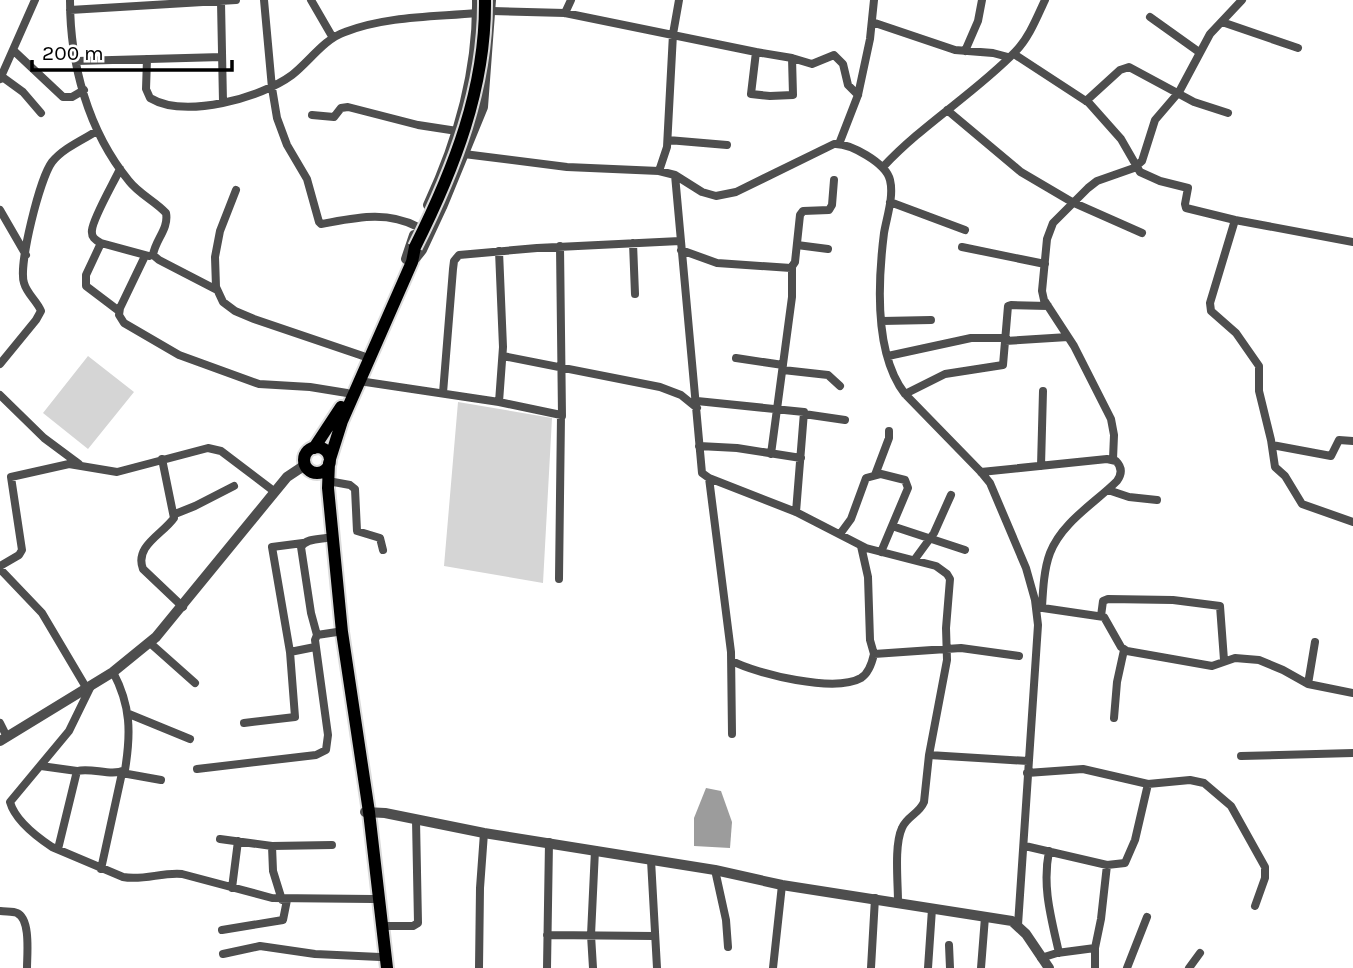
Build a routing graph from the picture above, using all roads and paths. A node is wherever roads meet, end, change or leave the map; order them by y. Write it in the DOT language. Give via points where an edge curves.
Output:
graph roads {
  1 [pos="34,0"];
  2 [pos="70,0"];
  3 [pos="236,0"];
  4 [pos="264,0"];
  5 [pos="312,0"];
  6 [pos="477,0"];
  7 [pos="571,0"];
  8 [pos="679,0"];
  9 [pos="874,0"];
  10 [pos="982,0"];
  11 [pos="1045,0"];
  12 [pos="1242,0"];
  13 [pos="221,2"];
  14 [pos="124,4"];
  15 [pos="489,4"];
  16 [pos="70,10"];
  17 [pos="477,13"];
  18 [pos="565,13"];
  19 [pos="1150,17"];
  20 [pos="872,22"];
  21 [pos="1222,22"];
  22 [pos="673,34"];
  23 [pos="333,38"];
  24 [pos="1298,48"];
  25 [pos="13,50"];
  26 [pos="965,51"];
  27 [pos="756,52"];
  28 [pos="1199,52"];
  29 [pos="1011,55"];
  30 [pos="222,57"];
  31 [pos="792,58"];
  32 [pos="148,59"];
  33 [pos="76,61"];
  34 [pos="1,78"];
  35 [pos="272,88"];
  36 [pos="84,90"];
  37 [pos="1179,92"];
  38 [pos="467,94"];
  39 [pos="858,95"];
  40 [pos="484,96"];
  41 [pos="1086,101"];
  42 [pos="223,102"];
  43 [pos="947,110"];
  44 [pos="41,113"];
  45 [pos="1228,113"];
  46 [pos="312,114"];
  47 [pos="97,131"];
  48 [pos="457,131"];
  49 [pos="668,140"];
  50 [pos="839,144"];
  51 [pos="727,145"];
  52 [pos="464,154"];
  53 [pos="883,167"];
  54 [pos="1136,167"];
  55 [pos="120,169"];
  56 [pos="659,171"];
  57 [pos="675,175"];
  58 [pos="834,180"];
  59 [pos="236,190"];
  60 [pos="890,202"];
  61 [pos="1072,202"];
  62 [pos="0,210"];
  63 [pos="1235,220"];
  64 [pos="418,227"];
  65 [pos="965,230"];
  66 [pos="1142,233"];
  67 [pos="1353,242"];
  68 [pos="101,243"];
  69 [pos="633,243"];
  70 [pos="680,245"];
  71 [pos="797,245"];
  72 [pos="560,246"];
  73 [pos="962,247"];
  74 [pos="828,249"];
  75 [pos="499,251"];
  76 [pos="26,255"];
  77 [pos="145,256"];
  78 [pos="155,257"];
  79 [pos="409,260"];
  80 [pos="1045,264"];
  81 [pos="792,268"];
  82 [pos="217,290"];
  83 [pos="635,294"];
  84 [pos="1048,306"];
  85 [pos="119,311"];
  86 [pos="931,320"];
  87 [pos="882,321"];
  88 [pos="1068,337"];
  89 [pos="1005,339"];
  90 [pos="363,356"];
  91 [pos="503,356"];
  92 [pos="888,356"];
  93 [pos="736,358"];
  94 [pos="0,364"];
  95 [pos="562,366"];
  96 [pos="783,368"];
  97 [pos="359,381"];
  98 [pos="840,386"];
  99 [pos="1043,391"];
  100 [pos="347,393"];
  101 [pos="443,393"];
  102 [pos="905,394"];
  103 [pos="0,395"];
  104 [pos="499,402"];
  105 [pos="697,405"];
  106 [pos="778,408"];
  107 [pos="804,414"];
  108 [pos="562,416"];
  109 [pos="845,420"];
  110 [pos="889,430"];
  111 [pos="1353,441"];
  112 [pos="1272,445"];
  113 [pos="699,446"];
  114 [pos="314,448"];
  115 [pos="771,454"];
  116 [pos="801,458"];
  117 [pos="162,459"];
  118 [pos="1113,459"];
  119 [pos="330,461"];
  120 [pos="79,464"];
  121 [pos="1041,467"];
  122 [pos="311,469"];
  123 [pos="982,472"];
  124 [pos="875,474"];
  125 [pos="11,477"];
  126 [pos="709,478"];
  127 [pos="0,479"];
  128 [pos="328,481"];
  129 [pos="234,486"];
  130 [pos="1108,490"];
  131 [pos="275,492"];
  132 [pos="951,495"];
  133 [pos="1157,500"];
  134 [pos="796,512"];
  135 [pos="175,514"];
  136 [pos="1353,522"];
  137 [pos="892,526"];
  138 [pos="840,534"];
  139 [pos="326,538"];
  140 [pos="930,538"];
  141 [pos="303,543"];
  142 [pos="861,546"];
  143 [pos="383,550"];
  144 [pos="965,550"];
  145 [pos="881,552"];
  146 [pos="915,559"];
  147 [pos="0,568"];
  148 [pos="559,579"];
  149 [pos="183,607"];
  150 [pos="1039,607"];
  151 [pos="1101,616"];
  152 [pos="337,632"];
  153 [pos="317,635"];
  154 [pos="1315,642"];
  155 [pos="150,643"];
  156 [pos="315,647"];
  157 [pos="948,649"];
  158 [pos="1124,650"];
  159 [pos="290,652"];
  160 [pos="874,654"];
  161 [pos="1019,656"];
  162 [pos="1224,660"];
  163 [pos="732,661"];
  164 [pos="113,672"];
  165 [pos="195,682"];
  166 [pos="1308,684"];
  167 [pos="89,688"];
  168 [pos="1353,693"];
  169 [pos="128,714"];
  170 [pos="1114,718"];
  171 [pos="0,723"];
  172 [pos="244,723"];
  173 [pos="733,734"];
  174 [pos="190,738"];
  175 [pos="4,739"];
  176 [pos="1353,753"];
  177 [pos="929,755"];
  178 [pos="1241,756"];
  179 [pos="1028,761"];
  180 [pos="41,766"];
  181 [pos="197,769"];
  182 [pos="77,771"];
  183 [pos="122,773"];
  184 [pos="1027,773"];
  185 [pos="161,780"];
  186 [pos="1148,784"];
  187 [pos="366,812"];
  188 [pos="416,820"];
  189 [pos="484,833"];
  190 [pos="220,839"];
  191 [pos="238,841"];
  192 [pos="550,842"];
  193 [pos="332,845"];
  194 [pos="272,846"];
  195 [pos="1025,846"];
  196 [pos="58,849"];
  197 [pos="595,850"];
  198 [pos="1049,850"];
  199 [pos="651,859"];
  200 [pos="1107,865"];
  201 [pos="101,869"];
  202 [pos="715,870"];
  203 [pos="782,884"];
  204 [pos="232,888"];
  205 [pos="876,898"];
  206 [pos="373,899"];
  207 [pos="284,900"];
  208 [pos="898,902"];
  209 [pos="1255,906"];
  210 [pos="932,909"];
  211 [pos="0,911"];
  212 [pos="985,917"];
  213 [pos="1147,917"];
  214 [pos="1018,925"];
  215 [pos="382,926"];
  216 [pos="222,930"];
  217 [pos="547,935"];
  218 [pos="592,935"];
  219 [pos="654,936"];
  220 [pos="949,945"];
  221 [pos="728,947"];
  222 [pos="1095,948"];
  223 [pos="1059,953"];
  224 [pos="1200,953"];
  225 [pos="223,954"];
  226 [pos="1041,958"];
  227 [pos="383,964"];
  228 [pos="27,968"];
  229 [pos="479,968"];
  230 [pos="547,968"];
  231 [pos="593,968"];
  232 [pos="657,968"];
  233 [pos="774,968"];
  234 [pos="871,968"];
  235 [pos="928,968"];
  236 [pos="950,968"];
  237 [pos="981,968"];
  238 [pos="1049,968"];
  239 [pos="1095,968"];
  240 [pos="1127,968"];
  241 [pos="1189,968"];
  1 -- 25 [label="street"];
  2 -- 16 [label="street"];
  3 -- 13 [label="street"];
  4 -- 35 [label="street"];
  5 -- 23 [label="street"];
  6 -- 17 [label="street"];
  7 -- 18 [label="street"];
  8 -- 22 [label="street"];
  9 -- 20 [label="street"];
  10 -- 26 [label="street"];
  11 -- 29 [label="street"];
  12 -- 21 [label="street"];
  13 -- 14 [label="street"];
  13 -- 30 [label="street"];
  14 -- 16 [label="street"];
  15 -- 18 [label="street"];
  15 -- 40 [label="street"];
  15 -- 79 [label="main road, bridge" via="470,116"];
  16 -- 33 [label="street"];
  17 -- 23 [label="street" via="379,24"];
  17 -- 38 [label="street"];
  18 -- 22 [label="street"];
  19 -- 28 [label="street"];
  20 -- 26 [label="street"];
  20 -- 39 [label="street"];
  21 -- 24 [label="street"];
  21 -- 28 [label="street"];
  22 -- 27 [label="street"];
  22 -- 49 [label="street"];
  23 -- 35 [label="street"];
  25 -- 34 [label="street"];
  25 -- 36 [label="street" via="63,97"];
  26 -- 29 [label="street"];
  27 -- 31 [label="street"];
  27 -- 31 [label="street" via="751,94 793,95"];
  28 -- 37 [label="street"];
  29 -- 41 [label="street"];
  29 -- 43 [label="street"];
  30 -- 32 [label="street"];
  30 -- 42 [label="street"];
  31 -- 39 [label="street" via="812,64 834,55"];
  32 -- 33 [label="street"];
  32 -- 42 [label="street" via="146,89 154,101 179,107"];
  33 -- 36 [label="street"];
  34 -- 44 [label="street" via="23,92"];
  35 -- 42 [label="street"];
  35 -- 64 [label="street" via="283,136 307,179 320,224 373,216 400,218"];
  36 -- 47 [label="street"];
  37 -- 41 [label="street" via="1126,67"];
  37 -- 45 [label="street"];
  37 -- 54 [label="street" via="1155,120 1144,157"];
  38 -- 40 [label="street"];
  38 -- 48 [label="street"];
  39 -- 50 [label="street"];
  40 -- 52 [label="street"];
  41 -- 54 [label="street" via="1121,139"];
  43 -- 53 [label="street"];
  43 -- 61 [label="street" via="1017,169"];
  46 -- 48 [label="street" via="334,117 348,107"];
  47 -- 55 [label="street"];
  47 -- 76 [label="street" via="61,153 46,171"];
  48 -- 64 [label="street"];
  49 -- 51 [label="street"];
  49 -- 56 [label="street"];
  50 -- 53 [label="street"];
  50 -- 57 [label="street" via="723,195 702,192"];
  52 -- 56 [label="street" via="567,167"];
  52 -- 79 [label="street" via="422,250"];
  53 -- 60 [label="street" via="890,180"];
  54 -- 61 [label="street" via="1097,181"];
  54 -- 63 [label="street" via="1146,176 1188,188 1186,208"];
  55 -- 68 [label="street" via="92,230"];
  55 -- 78 [label="street" via="166,213 167,224 153,251"];
  56 -- 57 [label="street"];
  57 -- 70 [label="street"];
  58 -- 71 [label="street" via="829,210 801,213"];
  59 -- 82 [label="street" via="218,242"];
  60 -- 65 [label="street"];
  60 -- 87 [label="street" via="883,247"];
  61 -- 66 [label="street"];
  61 -- 80 [label="street" via="1050,227"];
  62 -- 76 [label="street"];
  63 -- 67 [label="street"];
  63 -- 112 [label="street" via="1210,307 1259,366 1259,391"];
  64 -- 79 [label="street" via="409,245"];
  68 -- 77 [label="street"];
  68 -- 85 [label="street" via="86,275 86,286"];
  69 -- 70 [label="street"];
  69 -- 72 [label="street"];
  69 -- 83 [label="street"];
  70 -- 81 [label="street" via="717,263"];
  70 -- 105 [label="street"];
  71 -- 74 [label="street"];
  71 -- 81 [label="street"];
  72 -- 75 [label="street"];
  72 -- 95 [label="street"];
  73 -- 80 [label="street"];
  75 -- 91 [label="street"];
  75 -- 101 [label="street" via="464,254 454,261"];
  76 -- 94 [label="street" via="23,281 41,312"];
  77 -- 78 [label="street"];
  77 -- 85 [label="street"];
  78 -- 82 [label="street"];
  79 -- 90 [label="main road"];
  79 -- 97 [label="main road"];
  80 -- 84 [label="street" via="1042,291"];
  81 -- 96 [label="street"];
  82 -- 90 [label="street" via="235,311"];
  84 -- 88 [label="street"];
  84 -- 89 [label="street" via="1009,305"];
  85 -- 100 [label="street" via="124,323 174,352 216,369 259,384"];
  86 -- 87 [label="street"];
  87 -- 92 [label="street"];
  88 -- 89 [label="street"];
  88 -- 118 [label="street" via="1111,419"];
  89 -- 92 [label="street" via="971,338"];
  89 -- 102 [label="street" via="1003,365 945,374"];
  90 -- 100 [label="main road"];
  91 -- 95 [label="street"];
  91 -- 104 [label="street"];
  92 -- 102 [label="street"];
  93 -- 96 [label="street"];
  95 -- 105 [label="street" via="660,387"];
  95 -- 108 [label="street"];
  96 -- 98 [label="street" via="828,375"];
  96 -- 106 [label="street"];
  97 -- 101 [label="street"];
  97 -- 119 [label="main road"];
  99 -- 121 [label="street"];
  100 -- 114 [label="main road"];
  101 -- 104 [label="street"];
  102 -- 123 [label="street"];
  103 -- 120 [label="street"];
  104 -- 108 [label="street"];
  105 -- 106 [label="street"];
  105 -- 113 [label="street"];
  106 -- 107 [label="street"];
  106 -- 115 [label="street"];
  107 -- 109 [label="street"];
  107 -- 116 [label="street"];
  108 -- 148 [label="street"];
  110 -- 124 [label="street"];
  111 -- 112 [label="street" via="1339,440 1331,456"];
  112 -- 136 [label="street" via="1275,467 1300,503"];
  113 -- 115 [label="street"];
  113 -- 126 [label="street" via="702,473"];
  114 -- 119 [label="main road" via="323,449"];
  114 -- 122 [label="main road" via="307,452"];
  115 -- 116 [label="street"];
  116 -- 134 [label="street"];
  117 -- 120 [label="street" via="111,473"];
  117 -- 131 [label="street" via="218,450"];
  117 -- 135 [label="street"];
  118 -- 121 [label="street"];
  118 -- 130 [label="street" via="1120,466 1120,476"];
  119 -- 122 [label="main road" via="324,470"];
  119 -- 128 [label="main road"];
  120 -- 125 [label="street"];
  121 -- 123 [label="street"];
  122 -- 131 [label="street" via="287,477"];
  122 -- 139 [label="main road" via="320,479"];
  123 -- 150 [label="street" via="996,493"];
  124 -- 137 [label="street" via="908,482"];
  124 -- 138 [label="street" via="864,480 851,519"];
  125 -- 127 [label="street"];
  125 -- 147 [label="street" via="22,550"];
  126 -- 134 [label="street"];
  126 -- 163 [label="street"];
  128 -- 143 [label="street" via="355,489 357,531 380,538"];
  128 -- 187 [label="main road"];
  129 -- 135 [label="street"];
  130 -- 133 [label="street"];
  130 -- 150 [label="street" via="1056,540"];
  131 -- 149 [label="street"];
  132 -- 140 [label="street"];
  134 -- 138 [label="street"];
  135 -- 149 [label="street" via="146,546 141,563"];
  137 -- 140 [label="street"];
  137 -- 145 [label="street"];
  138 -- 142 [label="street"];
  139 -- 141 [label="street"];
  139 -- 152 [label="main road"];
  140 -- 144 [label="street"];
  140 -- 146 [label="street"];
  141 -- 153 [label="street"];
  141 -- 159 [label="street" via="272,547"];
  142 -- 145 [label="street"];
  142 -- 160 [label="street"];
  145 -- 146 [label="street"];
  146 -- 157 [label="street" via="943,570 950,579"];
  147 -- 167 [label="street" via="36,606"];
  149 -- 155 [label="street"];
  150 -- 151 [label="street"];
  150 -- 179 [label="street"];
  151 -- 158 [label="street" via="1107,618"];
  151 -- 162 [label="street" via="1103,601 1108,599 1220,606"];
  152 -- 153 [label="street"];
  152 -- 187 [label="main road"];
  153 -- 156 [label="street"];
  154 -- 166 [label="street"];
  155 -- 164 [label="street"];
  155 -- 165 [label="street"];
  156 -- 159 [label="street"];
  156 -- 181 [label="street" via="328,734 326,750"];
  157 -- 160 [label="street"];
  157 -- 161 [label="street"];
  157 -- 177 [label="street"];
  158 -- 162 [label="street" via="1212,666"];
  158 -- 170 [label="street"];
  159 -- 172 [label="street" via="295,717"];
  160 -- 163 [label="street" via="866,674 845,682 766,674"];
  162 -- 166 [label="street" via="1259,660"];
  163 -- 173 [label="street"];
  164 -- 167 [label="street"];
  164 -- 169 [label="street"];
  166 -- 168 [label="street"];
  167 -- 175 [label="street"];
  167 -- 180 [label="street" via="75,722"];
  169 -- 174 [label="street"];
  169 -- 183 [label="street"];
  171 -- 175 [label="street"];
  176 -- 178 [label="street"];
  177 -- 179 [label="street"];
  177 -- 208 [label="street" via="923,805 900,832"];
  179 -- 184 [label="street"];
  180 -- 182 [label="street"];
  180 -- 196 [label="street" via="12,797 10,806 42,840"];
  182 -- 183 [label="street"];
  182 -- 196 [label="street"];
  183 -- 185 [label="street"];
  183 -- 201 [label="street"];
  184 -- 186 [label="street" via="1083,769"];
  184 -- 195 [label="street"];
  186 -- 200 [label="street" via="1128,861"];
  186 -- 209 [label="street" via="1199,781 1231,806 1266,870"];
  187 -- 188 [label="street"];
  187 -- 206 [label="main road"];
  187 -- 215 [label="main road"];
  188 -- 189 [label="street"];
  188 -- 215 [label="street" via="418,923"];
  189 -- 192 [label="street"];
  189 -- 229 [label="street"];
  190 -- 191 [label="street"];
  191 -- 194 [label="street"];
  191 -- 204 [label="street"];
  192 -- 197 [label="street"];
  192 -- 217 [label="street"];
  193 -- 194 [label="street"];
  194 -- 207 [label="street" via="273,871"];
  195 -- 198 [label="street"];
  195 -- 214 [label="street"];
  196 -- 201 [label="street"];
  197 -- 199 [label="street"];
  197 -- 218 [label="street"];
  198 -- 200 [label="street"];
  198 -- 223 [label="street" via="1045,888"];
  199 -- 202 [label="street"];
  199 -- 219 [label="street"];
  200 -- 222 [label="street"];
  201 -- 204 [label="street" via="130,878 177,873"];
  202 -- 203 [label="street"];
  202 -- 221 [label="street"];
  203 -- 205 [label="street"];
  203 -- 233 [label="street"];
  204 -- 207 [label="street"];
  205 -- 208 [label="street"];
  205 -- 234 [label="street"];
  206 -- 207 [label="street"];
  206 -- 227 [label="main road"];
  207 -- 216 [label="street" via="283,920"];
  208 -- 210 [label="street"];
  210 -- 212 [label="street"];
  210 -- 235 [label="street"];
  211 -- 228 [label="street" via="23,918"];
  212 -- 214 [label="street"];
  212 -- 237 [label="street"];
  213 -- 240 [label="street"];
  214 -- 226 [label="street"];
  215 -- 227 [label="main road"];
  217 -- 218 [label="street"];
  217 -- 230 [label="street"];
  218 -- 219 [label="street"];
  218 -- 231 [label="street"];
  219 -- 232 [label="street"];
  220 -- 236 [label="street"];
  222 -- 223 [label="street"];
  222 -- 239 [label="street"];
  223 -- 226 [label="street"];
  224 -- 241 [label="street"];
  225 -- 227 [label="street" via="260,946"];
  226 -- 238 [label="street"];
}
